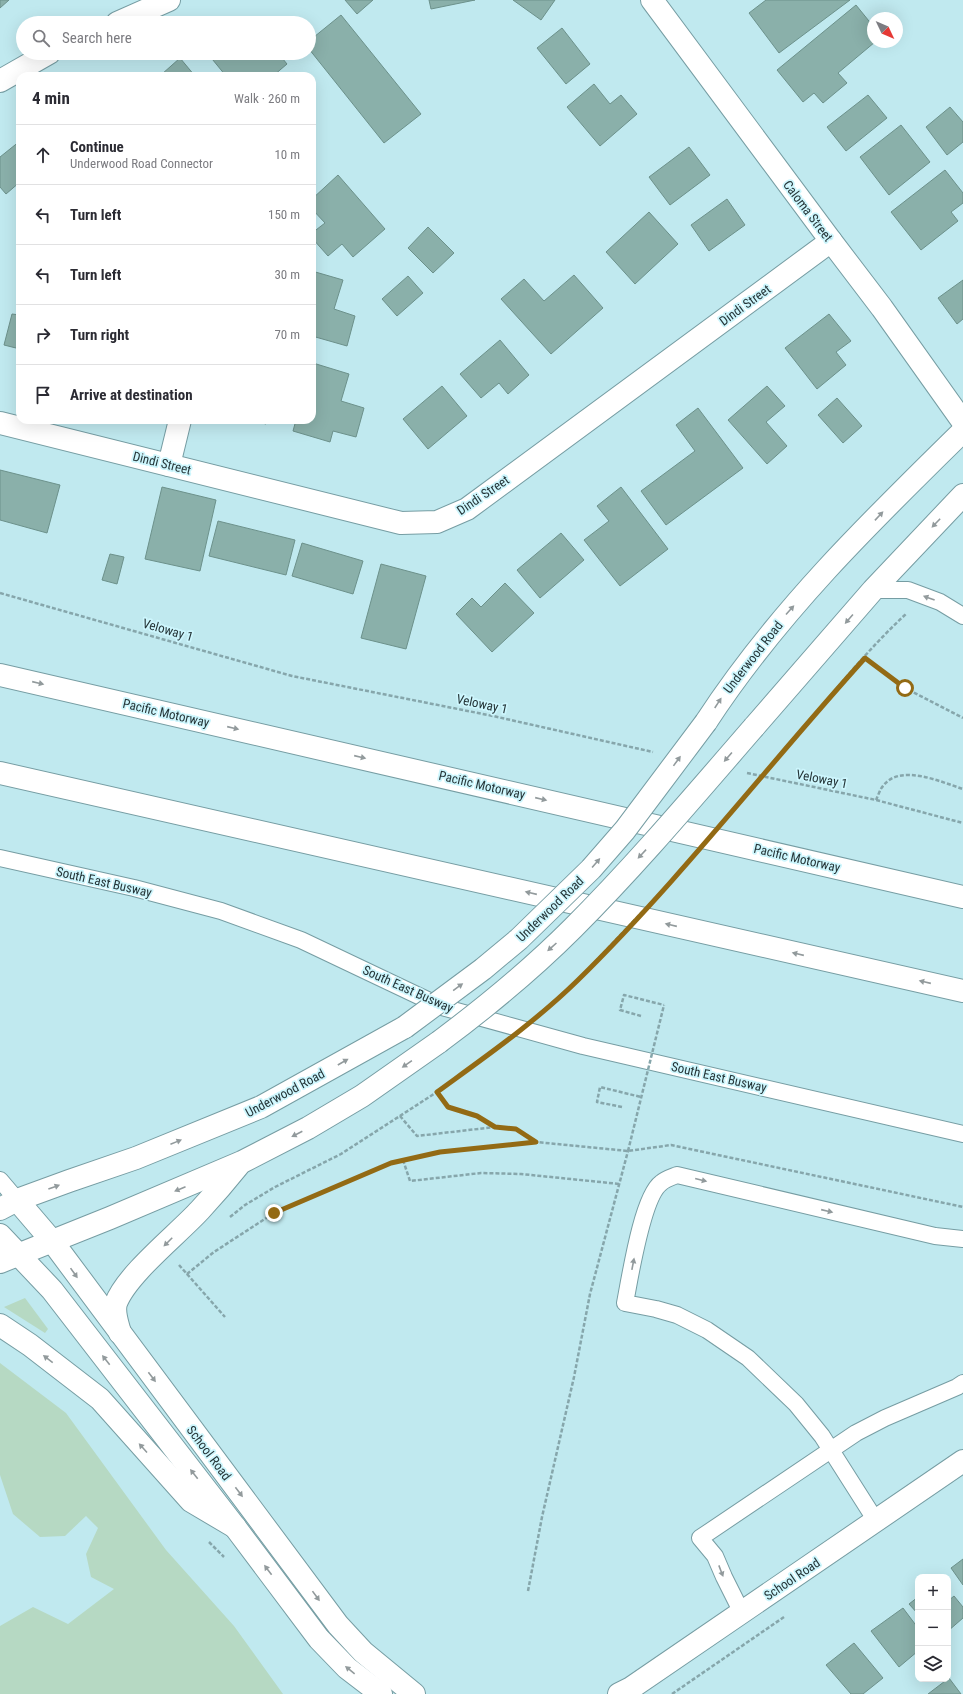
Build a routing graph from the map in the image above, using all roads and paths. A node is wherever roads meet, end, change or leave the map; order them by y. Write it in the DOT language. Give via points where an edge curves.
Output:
graph roads {
  1 [pos="169,0"];
  2 [pos="652,0"];
  3 [pos="133,16"];
  4 [pos="37,60"];
  5 [pos="0,81"];
  6 [pos="831,241"];
  7 [pos="963,422"];
  8 [pos="0,423"];
  9 [pos="179,424"];
  10 [pos="963,431"];
  11 [pos="169,465"];
  12 [pos="963,495"];
  13 [pos="873,590"];
  14 [pos="0,593"];
  15 [pos="908,611"];
  16 [pos="963,616"];
  17 [pos="865,658"];
  18 [pos="0,675"];
  19 [pos="963,718"];
  20 [pos="654,752"];
  21 [pos="0,773"];
  22 [pos="746,773"];
  23 [pos="963,789"];
  24 [pos="876,800"];
  25 [pos="963,823"];
  26 [pos="0,858"];
  27 [pos="963,897"];
  28 [pos="963,991"];
  29 [pos="641,1016"];
  30 [pos="437,1092"];
  31 [pos="641,1097"];
  32 [pos="622,1107"];
  33 [pos="400,1116"];
  34 [pos="495,1127"];
  35 [pos="963,1134"];
  36 [pos="536,1142"];
  37 [pos="628,1151"];
  38 [pos="403,1160"];
  39 [pos="242,1162"];
  40 [pos="0,1180"];
  41 [pos="620,1184"];
  42 [pos="9,1204"];
  43 [pos="963,1207"];
  44 [pos="228,1219"];
  45 [pos="0,1236"];
  46 [pos="963,1239"];
  47 [pos="52,1241"];
  48 [pos="10,1258"];
  49 [pos="176,1262"];
  50 [pos="188,1274"];
  51 [pos="225,1317"];
  52 [pos="0,1325"];
  53 [pos="120,1333"];
  54 [pos="963,1383"];
  55 [pos="831,1450"];
  56 [pos="963,1461"];
  57 [pos="876,1521"];
  58 [pos="235,1527"];
  59 [pos="528,1591"];
  60 [pos="742,1613"];
  61 [pos="381,1694"];
  62 [pos="414,1694"];
  63 [pos="618,1694"];
  1 -- 3 [label="main road"];
  2 -- 6 [label="main road, Caloma Street"];
  4 -- 5 [label="main road"];
  6 -- 7 [label="main road, Caloma Street"];
  6 -- 11 [label="main road, Dindi Street" via="467,509 437,522 401,523"];
  8 -- 11 [label="main road, Dindi Street"];
  9 -- 11 [label="main road"];
  42 -- 10 [label="main road, Underwood Road, one-way, bridge" via="136,1158 262,1107 405,1027 483,969 519,939 591,869 624,830 771,632 893,499"];
  12 -- 13 [label="main road, one-way"];
  16 -- 13 [label="lane, one-way" via="940,602 908,590"];
  13 -- 39 [label="main road, one-way, bridge" via="650,846 572,929 465,1023 439,1042 362,1096 308,1128"];
  14 -- 20 [label="path, Veloway 1" via="292,676 493,716"];
  15 -- 17 [label="path"];
  17 -- 19 [label="path" via="905,688"];
  17 -- 30 [label="path, bridge" via="676,876 582,976 529,1023"];
  18 -- 27 [label="main road, Pacific Motorway, one-way"];
  28 -- 21 [label="main road, one-way"];
  22 -- 24 [label="path, Veloway 1"];
  23 -- 24 [label="path" via="917,774 896,776 883,785"];
  24 -- 25 [label="path, Veloway 1"];
  26 -- 35 [label="lane, South East Busway" via="134,888 221,911 301,940 442,1007 524,1031"];
  29 -- 31 [label="path, bridge" via="620,1010 624,995 664,1004"];
  30 -- 33 [label="path"];
  30 -- 34 [label="path" via="448,1107 477,1116"];
  31 -- 32 [label="path" via="600,1087 597,1102"];
  31 -- 37 [label="path, bridge"];
  33 -- 34 [label="path" via="417,1136"];
  33 -- 44 [label="path" via="341,1154 275,1187 245,1205"];
  34 -- 36 [label="path" via="516,1129"];
  36 -- 37 [label="path"];
  36 -- 38 [label="path" via="440,1152"];
  37 -- 41 [label="path"];
  37 -- 43 [label="path" via="671,1145"];
  38 -- 41 [label="path" via="410,1181 481,1173 521,1174"];
  38 -- 50 [label="path" via="274,1213 214,1252"];
  39 -- 47 [label="main road, one-way"];
  39 -- 53 [label="main road, one-way" via="124,1289 116,1304"];
  40 -- 42 [label="lane"];
  41 -- 59 [label="path" via="590,1294"];
  42 -- 47 [label="main road, School Road"];
  45 -- 48 [label="main road, School Road"];
  55 -- 46 [label="lane, one-way" via="796,1404 748,1358 707,1330 676,1315 625,1303 640,1232 650,1200 660,1183 677,1175 935,1236"];
  47 -- 48 [label="main road"];
  47 -- 53 [label="main road, School Road, one-way"];
  58 -- 48 [label="main road, School Road, one-way" via="52,1290"];
  49 -- 50 [label="path"];
  50 -- 51 [label="path"];
  58 -- 52 [label="main road, one-way" via="191,1501 100,1399"];
  53 -- 62 [label="main road, School Road, one-way" via="338,1625 363,1652"];
  54 -- 55 [label="lane" via="885,1418"];
  55 -- 57 [label="lane"];
  55 -- 60 [label="lane, one-way" via="700,1538 716,1556"];
  56 -- 57 [label="main road, School Road"];
  57 -- 60 [label="main road, School Road"];
  61 -- 58 [label="main road, School Road, one-way" via="347,1668 319,1639"];
  60 -- 63 [label="main road, School Road"];
}
